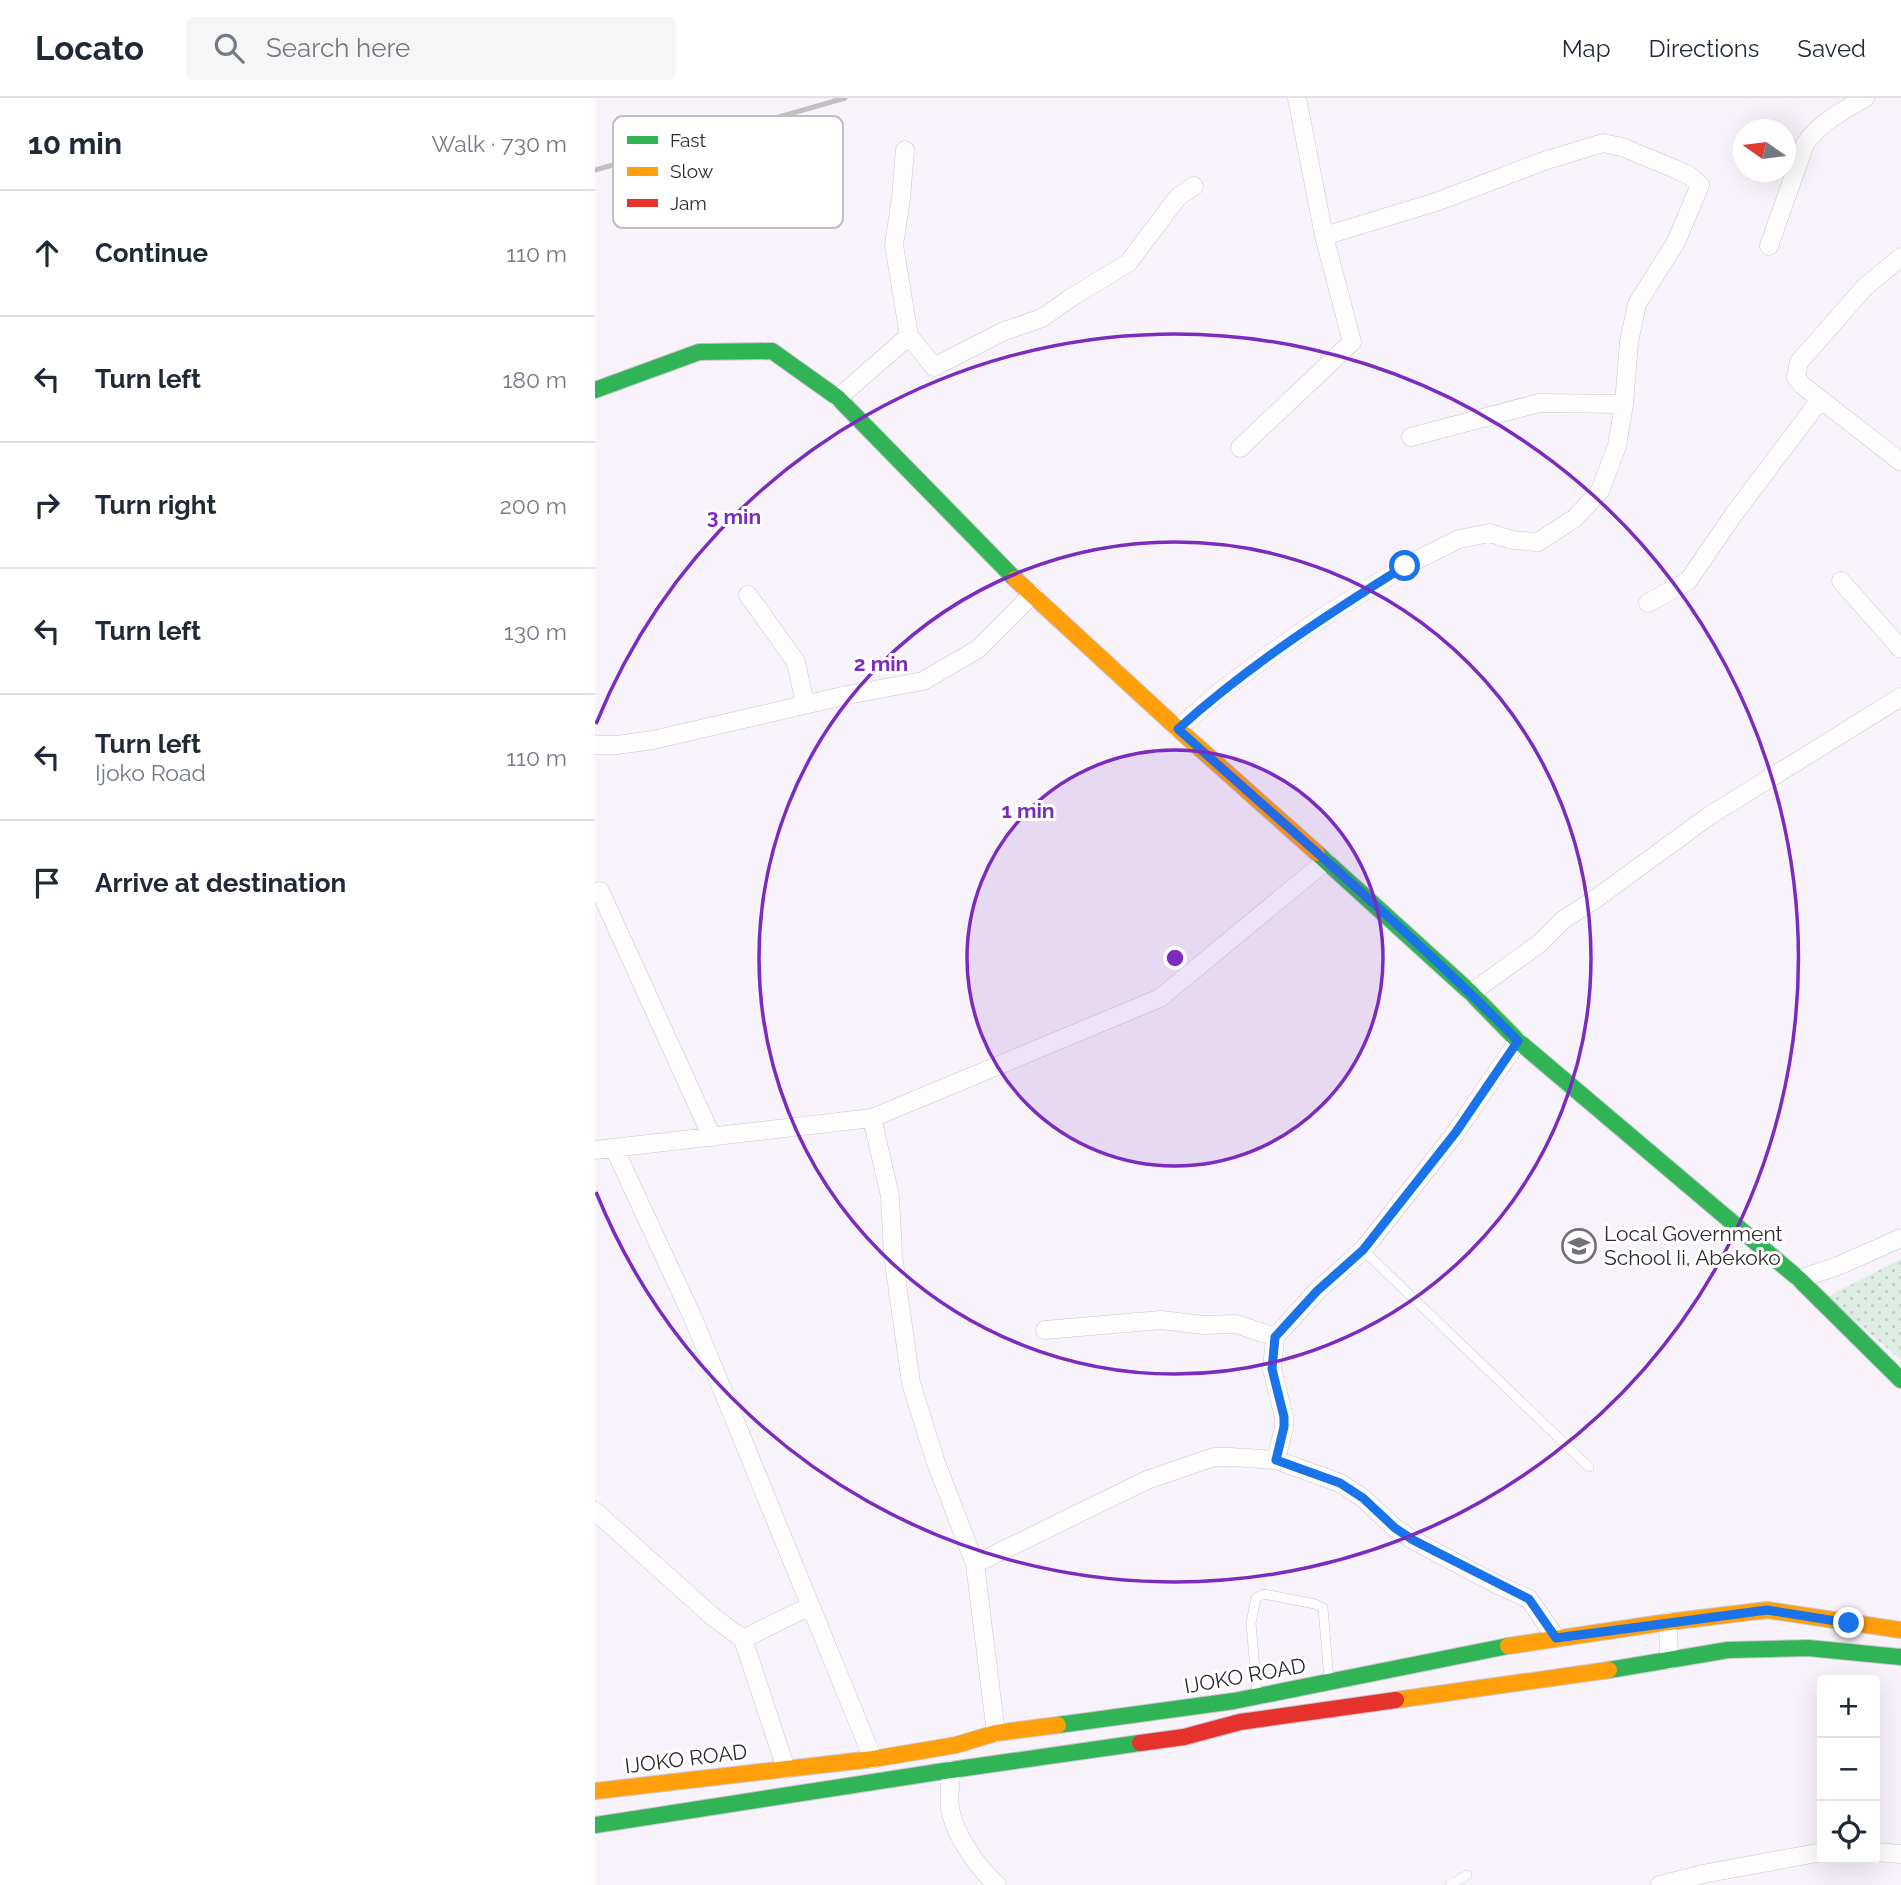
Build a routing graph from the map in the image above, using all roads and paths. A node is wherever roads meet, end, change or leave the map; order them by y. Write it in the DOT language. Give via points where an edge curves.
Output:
graph roads {
  1 [pos="1297,98"];
  2 [pos="1865,98"];
  3 [pos="905,150"];
  4 [pos="1194,186"];
  5 [pos="1324,236"];
  6 [pos="1769,246"];
  7 [pos="1901,257"];
  8 [pos="909,335"];
  9 [pos="595,390"];
  10 [pos="838,398"];
  11 [pos="1820,400"];
  12 [pos="1624,404"];
  13 [pos="1411,437"];
  14 [pos="1240,448"];
  15 [pos="1901,462"];
  16 [pos="1841,581"];
  17 [pos="1033,594"];
  18 [pos="748,595"];
  19 [pos="1648,603"];
  20 [pos="1901,649"];
  21 [pos="1901,697"];
  22 [pos="805,704"];
  23 [pos="1178,729"];
  24 [pos="595,745"];
  25 [pos="1327,861"];
  26 [pos="600,891"];
  27 [pos="1471,993"];
  28 [pos="1518,1041"];
  29 [pos="872,1118"];
  30 [pos="712,1137"];
  31 [pos="614,1148"];
  32 [pos="595,1150"];
  33 [pos="1901,1238"];
  34 [pos="1363,1250"];
  35 [pos="1799,1279"];
  36 [pos="1045,1330"];
  37 [pos="1275,1337"];
  38 [pos="1901,1380"];
  39 [pos="1276,1460"];
  40 [pos="1589,1467"];
  41 [pos="595,1511"];
  42 [pos="975,1563"];
  43 [pos="810,1606"];
  44 [pos="1668,1622"];
  45 [pos="1901,1630"];
  46 [pos="1556,1638"];
  47 [pos="743,1639"];
  48 [pos="1901,1657"];
  49 [pos="1669,1660"];
  50 [pos="1329,1682"];
  51 [pos="1257,1697"];
  52 [pos="996,1733"];
  53 [pos="873,1759"];
  54 [pos="786,1769"];
  55 [pos="951,1770"];
  56 [pos="595,1791"];
  57 [pos="595,1825"];
  58 [pos="1880,1852"];
  59 [pos="1817,1853"];
  60 [pos="1901,1854"];
  61 [pos="1467,1875"];
  62 [pos="997,1885"];
  63 [pos="1450,1885"];
  64 [pos="1660,1885"];
  1 -- 5 [label="street"];
  2 -- 6 [label="street" via="1826,121 1805,144"];
  3 -- 8 [label="street" via="894,245"];
  4 -- 8 [label="street" via="1178,197 1128,263 1042,318 1004,331 934,367"];
  5 -- 12 [label="street" via="1603,143 1690,176 1700,185 1676,242 1637,304"];
  5 -- 14 [label="street" via="1352,342"];
  7 -- 11 [label="street" via="1864,288 1799,362 1796,377"];
  8 -- 10 [label="street"];
  9 -- 10 [label="street" via="699,352 772,351"];
  10 -- 17 [label="street"];
  11 -- 15 [label="street"];
  11 -- 19 [label="street" via="1688,581"];
  12 -- 13 [label="street" via="1539,403"];
  12 -- 23 [label="street" via="1617,446 1600,491 1575,517 1538,542 1490,533 1459,539 1405,566 1277,649"];
  16 -- 20 [label="street"];
  17 -- 22 [label="street" via="978,649 923,681"];
  17 -- 23 [label="street"];
  18 -- 22 [label="street" via="796,662"];
  21 -- 27 [label="street" via="1709,816 1563,920 1540,943"];
  22 -- 24 [label="street" via="653,740"];
  23 -- 25 [label="street"];
  25 -- 27 [label="street"];
  25 -- 29 [label="street" via="1160,998"];
  26 -- 30 [label="street"];
  27 -- 28 [label="street"];
  28 -- 34 [label="street" via="1456,1132"];
  28 -- 35 [label="street"];
  29 -- 30 [label="street"];
  29 -- 42 [label="street" via="890,1196 893,1255 911,1383"];
  30 -- 31 [label="street"];
  31 -- 32 [label="street"];
  31 -- 43 [label="street" via="692,1318"];
  33 -- 35 [label="street"];
  34 -- 37 [label="street"];
  34 -- 40 [label="lane"];
  35 -- 38 [label="street"];
  36 -- 37 [label="street" via="1161,1320 1236,1324"];
  37 -- 39 [label="street" via="1272,1369 1284,1417"];
  39 -- 42 [label="street" via="1214,1457 1158,1476"];
  39 -- 46 [label="street" via="1340,1483 1413,1540 1529,1599"];
  41 -- 47 [label="street"];
  42 -- 52 [label="street"];
  43 -- 47 [label="street"];
  43 -- 53 [label="street"];
  44 -- 45 [label="street, IJOKO ROAD" via="1767,1610"];
  44 -- 46 [label="street, IJOKO ROAD"];
  44 -- 49 [label="street"];
  46 -- 50 [label="street, IJOKO ROAD"];
  47 -- 54 [label="street"];
  48 -- 49 [label="street" via="1808,1648 1728,1650"];
  49 -- 55 [label="street" via="1240,1722 1184,1737"];
  50 -- 51 [label="street, IJOKO ROAD"];
  50 -- 51 [label="lane" via="1323,1608 1264,1594 1256,1598 1251,1623"];
  51 -- 52 [label="street, IJOKO ROAD"];
  52 -- 53 [label="street, IJOKO ROAD"];
  53 -- 54 [label="street, IJOKO ROAD"];
  54 -- 56 [label="street, IJOKO ROAD"];
  55 -- 57 [label="street"];
  55 -- 62 [label="street" via="949,1807 955,1827 982,1872"];
  58 -- 60 [label="street"];
  59 -- 64 [label="street"];
  61 -- 63 [label="lane"];
}
